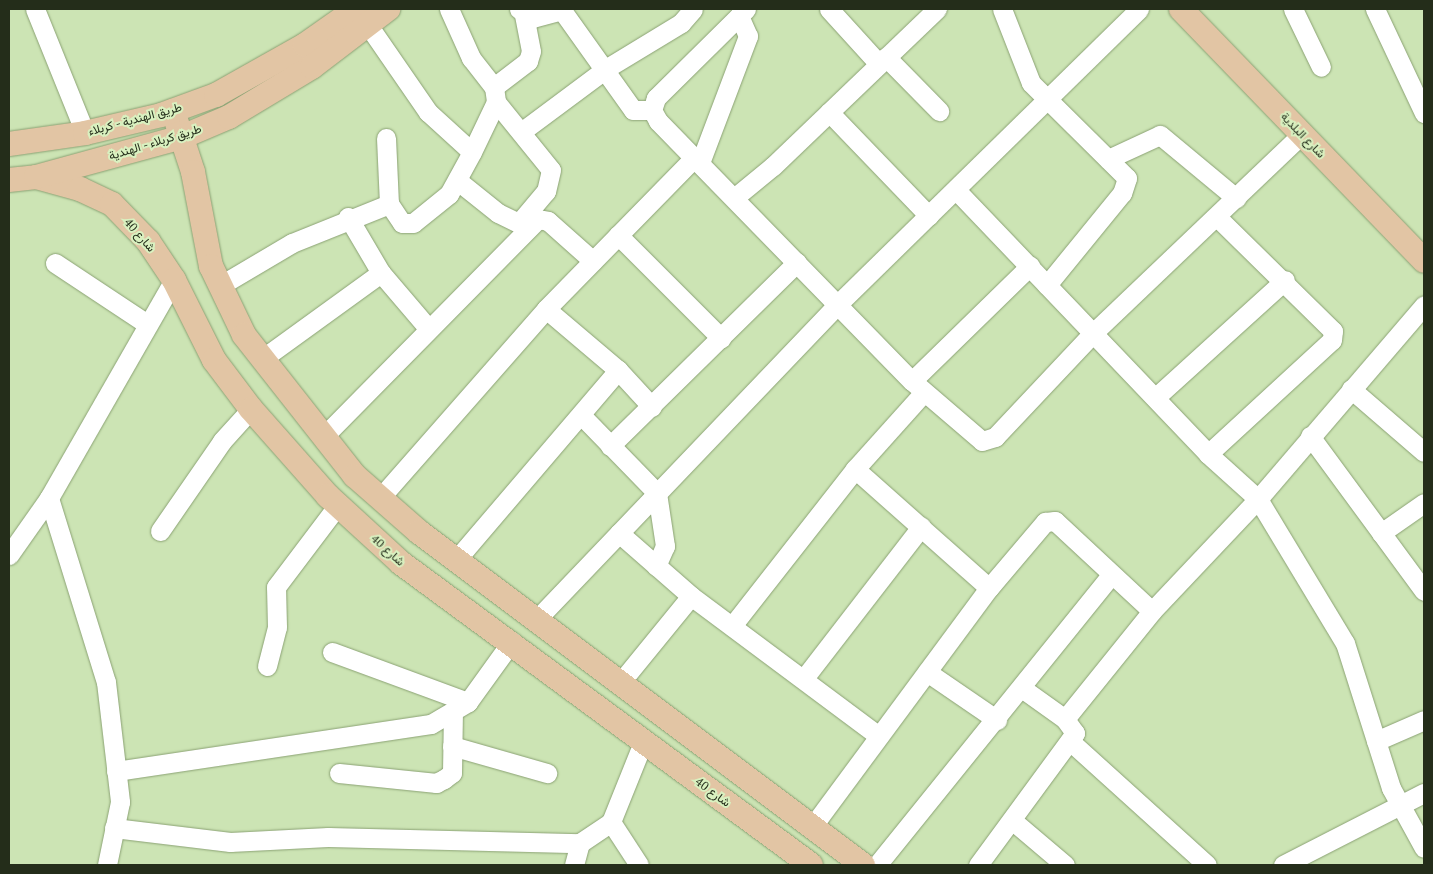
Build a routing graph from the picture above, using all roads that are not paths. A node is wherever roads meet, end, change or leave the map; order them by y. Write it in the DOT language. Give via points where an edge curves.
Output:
graph roads {
  1 [pos="34,9"];
  2 [pos="388,9"];
  3 [pos="449,9"];
  4 [pos="561,9"];
  5 [pos="693,9"];
  6 [pos="829,9"];
  7 [pos="937,9"];
  8 [pos="1002,9"];
  9 [pos="1139,9"];
  10 [pos="1181,9"];
  11 [pos="1293,9"];
  12 [pos="1375,9"];
  13 [pos="522,12"];
  14 [pos="742,12"];
  15 [pos="362,17"];
  16 [pos="882,61"];
  17 [pos="1321,67"];
  18 [pos="607,68"];
  19 [pos="236,85"];
  20 [pos="495,94"];
  21 [pos="1047,100"];
  22 [pos="247,108"];
  23 [pos="652,110"];
  24 [pos="173,111"];
  25 [pos="939,111"];
  26 [pos="829,112"];
  27 [pos="1424,113"];
  28 [pos="521,132"];
  29 [pos="85,133"];
  30 [pos="1302,134"];
  31 [pos="182,137"];
  32 [pos="386,138"];
  33 [pos="9,144"];
  34 [pos="472,152"];
  35 [pos="1108,159"];
  36 [pos="697,160"];
  37 [pos="36,177"];
  38 [pos="9,180"];
  39 [pos="458,181"];
  40 [pos="958,191"];
  41 [pos="734,198"];
  42 [pos="1236,198"];
  43 [pos="389,204"];
  44 [pos="929,216"];
  45 [pos="348,217"];
  46 [pos="1217,217"];
  47 [pos="524,225"];
  48 [pos="618,235"];
  49 [pos="1424,260"];
  50 [pos="593,261"];
  51 [pos="797,262"];
  52 [pos="55,263"];
  53 [pos="1030,266"];
  54 [pos="381,273"];
  55 [pos="174,280"];
  56 [pos="1285,280"];
  57 [pos="222,285"];
  58 [pos="1047,285"];
  59 [pos="838,304"];
  60 [pos="1424,305"];
  61 [pos="546,309"];
  62 [pos="147,324"];
  63 [pos="428,328"];
  64 [pos="1092,334"];
  65 [pos="244,335"];
  66 [pos="721,338"];
  67 [pos="262,359"];
  68 [pos="214,360"];
  69 [pos="618,370"];
  70 [pos="918,387"];
  71 [pos="1351,389"];
  72 [pos="1156,397"];
  73 [pos="652,407"];
  74 [pos="251,409"];
  75 [pos="582,416"];
  76 [pos="324,436"];
  77 [pos="1310,436"];
  78 [pos="610,446"];
  79 [pos="1424,452"];
  80 [pos="1208,454"];
  81 [pos="855,469"];
  82 [pos="657,493"];
  83 [pos="49,498"];
  84 [pos="380,498"];
  85 [pos="1258,499"];
  86 [pos="1424,503"];
  87 [pos="338,505"];
  88 [pos="921,527"];
  89 [pos="17,531"];
  90 [pos="160,531"];
  91 [pos="619,533"];
  92 [pos="1381,533"];
  93 [pos="9,555"];
  94 [pos="456,560"];
  95 [pos="656,566"];
  96 [pos="1111,575"];
  97 [pos="989,588"];
  98 [pos="1424,591"];
  99 [pos="691,596"];
  100 [pos="1152,610"];
  101 [pos="536,620"];
  102 [pos="732,626"];
  103 [pos="512,642"];
  104 [pos="332,652"];
  105 [pos="267,666"];
  106 [pos="927,672"];
  107 [pos="805,677"];
  108 [pos="620,683"];
  109 [pos="1023,688"];
  110 [pos="460,707"];
  111 [pos="1065,719"];
  112 [pos="997,720"];
  113 [pos="1424,720"];
  114 [pos="879,736"];
  115 [pos="644,740"];
  116 [pos="1376,741"];
  117 [pos="1071,742"];
  118 [pos="452,746"];
  119 [pos="116,771"];
  120 [pos="339,773"];
  121 [pos="548,773"];
  122 [pos="1424,793"];
  123 [pos="1400,803"];
  124 [pos="1013,821"];
  125 [pos="611,822"];
  126 [pos="812,827"];
  127 [pos="114,828"];
  128 [pos="580,843"];
  129 [pos="1424,848"];
  130 [pos="107,865"];
  131 [pos="574,865"];
  132 [pos="639,865"];
  133 [pos="811,865"];
  134 [pos="863,865"];
  135 [pos="877,865"];
  136 [pos="978,865"];
  137 [pos="1065,865"];
  138 [pos="1207,865"];
  139 [pos="1283,865"];
  1 -- 29 [label="street"];
  2 -- 15 [label="main road, طريق كربلاء - الهندية"];
  3 -- 20 [label="street" via="471,58"];
  4 -- 13 [label="street" via="532,18"];
  4 -- 18 [label="street"];
  5 -- 18 [label="street" via="681,22"];
  6 -- 16 [label="street"];
  7 -- 16 [label="street"];
  8 -- 21 [label="street" via="1031,83"];
  9 -- 21 [label="street"];
  10 -- 30 [label="main road, شارع البلدية"];
  11 -- 17 [label="street"];
  12 -- 27 [label="street"];
  13 -- 20 [label="street" via="531,51 528,61"];
  14 -- 23 [label="street" via="656,98"];
  14 -- 36 [label="street" via="748,36"];
  15 -- 19 [label="main road, طريق الهندية - كربلاء"];
  15 -- 22 [label="main road, طريق كربلاء - الهندية"];
  15 -- 34 [label="street" via="428,112"];
  16 -- 25 [label="street"];
  16 -- 26 [label="street"];
  18 -- 23 [label="street" via="633,110"];
  18 -- 28 [label="street"];
  19 -- 22 [label="main road" via="238,101"];
  19 -- 24 [label="main road, طريق الهندية - كربلاء"];
  20 -- 28 [label="street"];
  20 -- 34 [label="street"];
  21 -- 35 [label="street"];
  21 -- 40 [label="street"];
  22 -- 31 [label="main road, طريق كربلاء - الهندية"];
  23 -- 36 [label="street"];
  24 -- 29 [label="main road, طريق الهندية - كربلاء"];
  24 -- 31 [label="main road"];
  26 -- 41 [label="street"];
  26 -- 44 [label="street"];
  28 -- 47 [label="street" via="551,170 546,191"];
  29 -- 33 [label="main road, طريق الهندية - كربلاء"];
  30 -- 42 [label="street"];
  30 -- 49 [label="main road, شارع البلدية"];
  31 -- 37 [label="main road, طريق كربلاء - الهندية"];
  31 -- 57 [label="main road" via="211,266"];
  32 -- 43 [label="street"];
  34 -- 39 [label="street"];
  35 -- 42 [label="street" via="1160,135"];
  35 -- 58 [label="street" via="1127,178 1126,186"];
  36 -- 41 [label="street"];
  36 -- 48 [label="street"];
  37 -- 38 [label="main road, طريق كربلاء - الهندية"];
  37 -- 55 [label="main road, شارع 40" via="80,189 112,204 148,241"];
  39 -- 43 [label="street" via="431,211 413,223 402,223"];
  39 -- 47 [label="street"];
  40 -- 44 [label="street"];
  40 -- 53 [label="street"];
  41 -- 51 [label="street"];
  42 -- 46 [label="street"];
  43 -- 45 [label="street"];
  44 -- 59 [label="street"];
  45 -- 54 [label="street"];
  45 -- 57 [label="street" via="292,243"];
  46 -- 56 [label="street"];
  46 -- 64 [label="street"];
  47 -- 50 [label="street" via="538,219 548,222"];
  47 -- 63 [label="street"];
  48 -- 50 [label="street"];
  48 -- 66 [label="street"];
  50 -- 61 [label="street"];
  51 -- 59 [label="street"];
  51 -- 66 [label="street"];
  52 -- 62 [label="street"];
  53 -- 58 [label="street"];
  53 -- 70 [label="street"];
  54 -- 63 [label="street"];
  54 -- 67 [label="street"];
  55 -- 62 [label="street"];
  55 -- 68 [label="main road, شارع 40"];
  56 -- 72 [label="street"];
  56 -- 80 [label="street" via="1330,324 1332,340"];
  57 -- 65 [label="main road"];
  58 -- 64 [label="street"];
  59 -- 70 [label="street"];
  59 -- 82 [label="street"];
  60 -- 71 [label="street"];
  61 -- 69 [label="street"];
  61 -- 84 [label="street"];
  62 -- 83 [label="street"];
  63 -- 76 [label="street"];
  64 -- 70 [label="street" via="994,437 982,441"];
  64 -- 72 [label="street"];
  65 -- 67 [label="main road"];
  65 -- 68 [label="main road"];
  66 -- 73 [label="street"];
  67 -- 76 [label="main road"];
  68 -- 74 [label="main road, شارع 40"];
  69 -- 73 [label="street"];
  69 -- 75 [label="street"];
  70 -- 81 [label="street"];
  71 -- 77 [label="street"];
  71 -- 79 [label="street"];
  72 -- 80 [label="street"];
  73 -- 78 [label="street"];
  74 -- 87 [label="main road, شارع 40"];
  74 -- 90 [label="street" via="222,441"];
  75 -- 78 [label="street"];
  75 -- 94 [label="street"];
  76 -- 84 [label="main road"];
  77 -- 85 [label="street"];
  77 -- 92 [label="street"];
  78 -- 82 [label="street"];
  80 -- 85 [label="street"];
  81 -- 88 [label="street"];
  81 -- 102 [label="street"];
  82 -- 91 [label="street"];
  82 -- 95 [label="street" via="665,546"];
  83 -- 89 [label="street"];
  83 -- 119 [label="street" via="106,682"];
  84 -- 94 [label="main road"];
  85 -- 100 [label="street"];
  85 -- 116 [label="street" via="1345,642"];
  86 -- 92 [label="street"];
  87 -- 103 [label="main road, شارع 40" via="400,563"];
  87 -- 105 [label="street" via="276,587 277,627"];
  88 -- 97 [label="street"];
  88 -- 107 [label="street"];
  89 -- 93 [label="street"];
  91 -- 95 [label="street"];
  91 -- 101 [label="street"];
  92 -- 98 [label="street"];
  94 -- 101 [label="main road"];
  95 -- 99 [label="street"];
  96 -- 97 [label="street" via="1055,521 1045,522"];
  96 -- 100 [label="street"];
  96 -- 109 [label="street"];
  97 -- 106 [label="street"];
  99 -- 102 [label="street"];
  99 -- 108 [label="street"];
  100 -- 111 [label="street"];
  101 -- 108 [label="main road"];
  102 -- 107 [label="street"];
  103 -- 110 [label="street"];
  103 -- 115 [label="main road, شارع 40"];
  104 -- 110 [label="street"];
  106 -- 112 [label="street"];
  106 -- 114 [label="street"];
  107 -- 114 [label="street"];
  108 -- 126 [label="main road"];
  109 -- 111 [label="street"];
  109 -- 112 [label="street"];
  110 -- 118 [label="street"];
  110 -- 119 [label="street" via="431,724"];
  111 -- 117 [label="street" via="1075,733"];
  112 -- 135 [label="street"];
  113 -- 116 [label="street"];
  114 -- 126 [label="street"];
  115 -- 125 [label="street"];
  115 -- 133 [label="main road, شارع 40"];
  116 -- 123 [label="street" via="1391,788"];
  117 -- 124 [label="street"];
  117 -- 138 [label="street"];
  118 -- 120 [label="street" via="452,773 436,783"];
  118 -- 121 [label="street"];
  119 -- 127 [label="street" via="120,802"];
  122 -- 123 [label="street"];
  123 -- 129 [label="street"];
  123 -- 139 [label="street"];
  124 -- 136 [label="street"];
  124 -- 137 [label="street"];
  125 -- 128 [label="street"];
  125 -- 132 [label="street"];
  126 -- 134 [label="main road"];
  127 -- 128 [label="street" via="230,842 328,838"];
  127 -- 130 [label="street"];
  128 -- 131 [label="street"];
}
